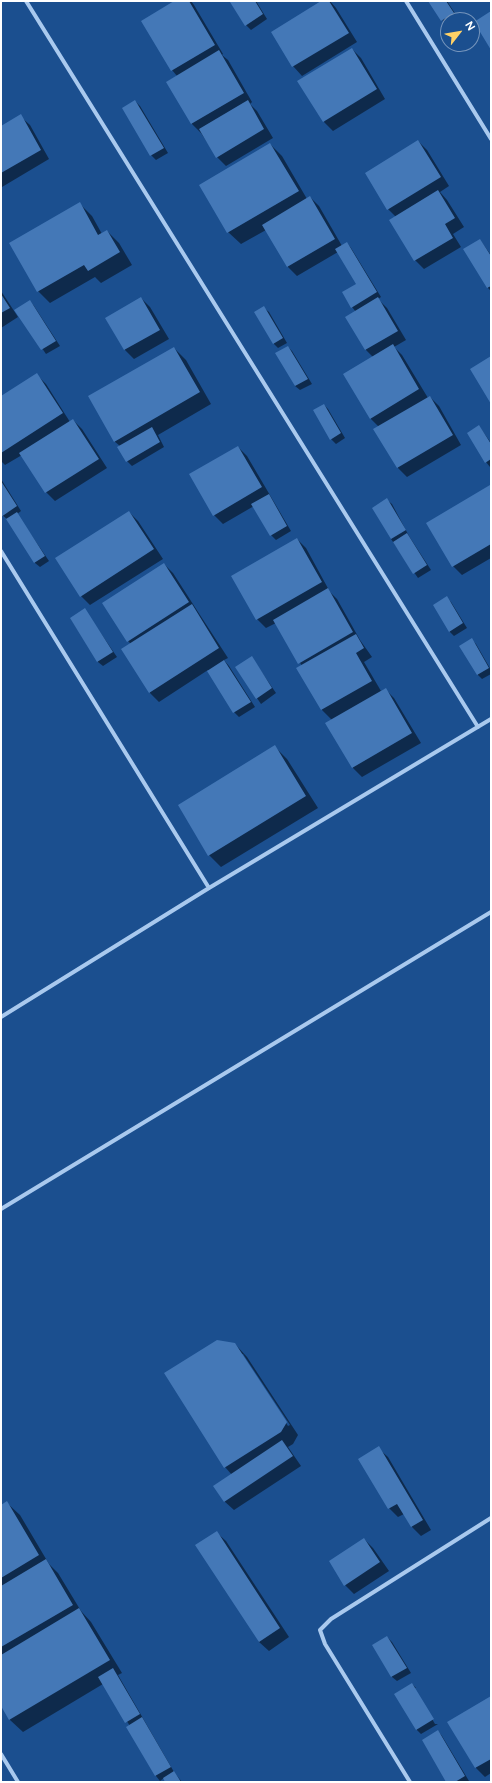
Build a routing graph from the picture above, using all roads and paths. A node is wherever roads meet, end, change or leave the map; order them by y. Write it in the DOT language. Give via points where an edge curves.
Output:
graph roads {
  1 [pos="26,1"];
  2 [pos="406,1"];
  3 [pos="491,139"];
  4 [pos="1,551"];
  5 [pos="491,719"];
  6 [pos="478,727"];
  7 [pos="209,888"];
  8 [pos="491,912"];
  9 [pos="1,1017"];
  10 [pos="1,1209"];
  11 [pos="491,1518"];
  12 [pos="1,1754"];
  13 [pos="18,1782"];
  14 [pos="410,1782"];
  1 -- 6 [label="street"];
  2 -- 3 [label="street"];
  4 -- 7 [label="street"];
  5 -- 6 [label="street"];
  6 -- 7 [label="street"];
  7 -- 9 [label="street"];
  8 -- 10 [label="street"];
  11 -- 14 [label="street" via="331,1619 320,1630 324,1644"];
  12 -- 13 [label="street"];
}
